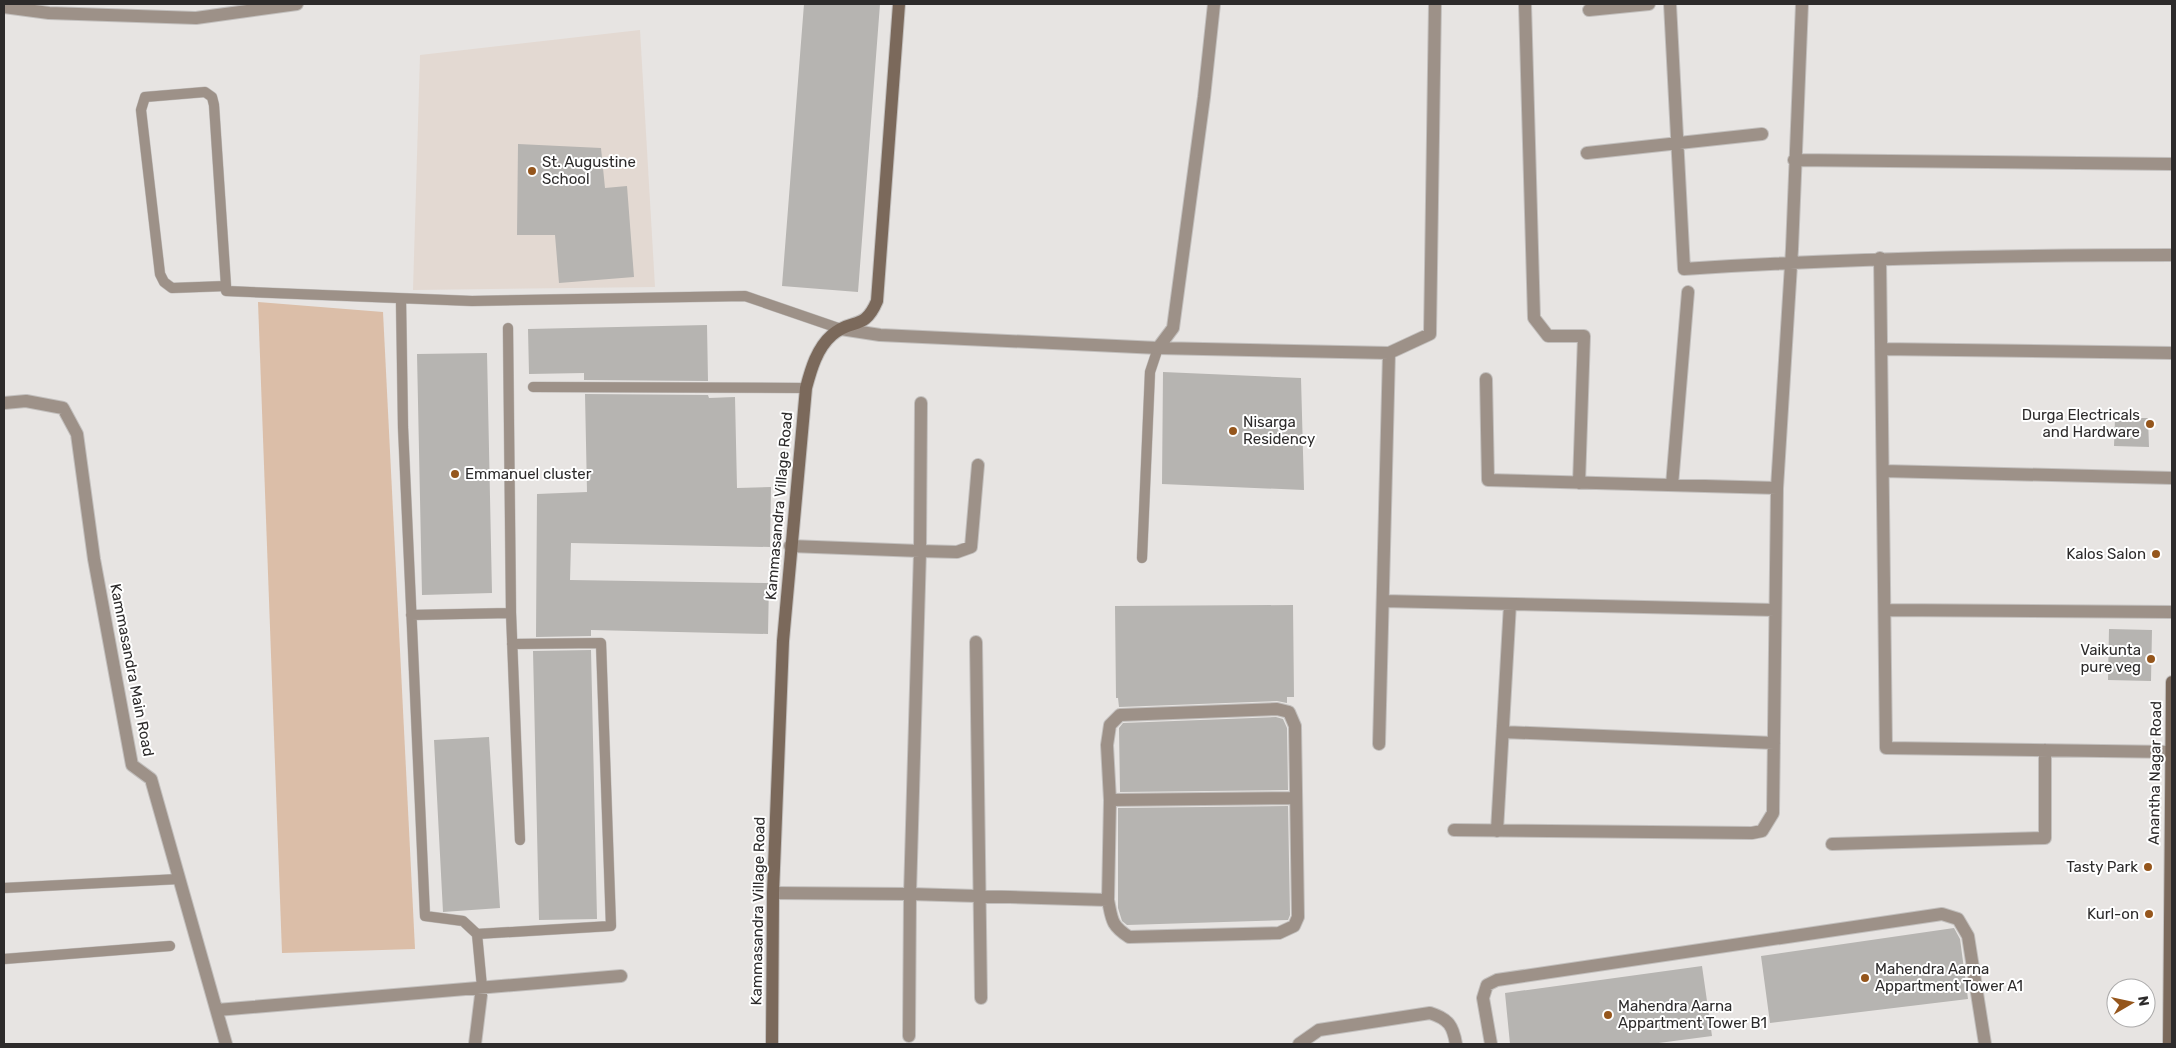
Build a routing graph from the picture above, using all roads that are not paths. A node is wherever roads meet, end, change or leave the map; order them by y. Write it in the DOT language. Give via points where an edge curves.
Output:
graph roads {
  1 [pos="297,4"];
  2 [pos="899,4"];
  3 [pos="1214,4"];
  4 [pos="1436,4"];
  5 [pos="1525,4"];
  6 [pos="1649,4"];
  7 [pos="1670,4"];
  8 [pos="1802,4"];
  9 [pos="4,7"];
  10 [pos="49,8"];
  11 [pos="1589,10"];
  12 [pos="1762,134"];
  13 [pos="1678,144"];
  14 [pos="1587,153"];
  15 [pos="1794,160"];
  16 [pos="2172,164"];
  17 [pos="2172,255"];
  18 [pos="1880,258"];
  19 [pos="1791,263"];
  20 [pos="226,286"];
  21 [pos="1688,292"];
  22 [pos="401,300"];
  23 [pos="508,328"];
  24 [pos="842,329"];
  25 [pos="1158,348"];
  26 [pos="1881,349"];
  27 [pos="1388,353"];
  28 [pos="2172,353"];
  29 [pos="1486,380"];
  30 [pos="533,387"];
  31 [pos="806,388"];
  32 [pos="4,403"];
  33 [pos="921,403"];
  34 [pos="978,465"];
  35 [pos="1883,471"];
  36 [pos="2172,478"];
  37 [pos="1579,483"];
  38 [pos="1672,485"];
  39 [pos="1777,488"];
  40 [pos="790,546"];
  41 [pos="920,551"];
  42 [pos="1142,558"];
  43 [pos="1383,601"];
  44 [pos="1510,604"];
  45 [pos="1775,610"];
  46 [pos="1885,610"];
  47 [pos="2172,612"];
  48 [pos="511,613"];
  49 [pos="411,615"];
  50 [pos="976,642"];
  51 [pos="512,644"];
  52 [pos="2172,682"];
  53 [pos="1503,732"];
  54 [pos="1774,743"];
  55 [pos="1379,744"];
  56 [pos="2046,750"];
  57 [pos="2172,752"];
  58 [pos="1296,798"];
  59 [pos="1110,800"];
  60 [pos="2172,802"];
  61 [pos="1454,830"];
  62 [pos="1497,831"];
  63 [pos="520,840"];
  64 [pos="1832,844"];
  65 [pos="179,879"];
  66 [pos="4,888"];
  67 [pos="773,893"];
  68 [pos="910,894"];
  69 [pos="979,896"];
  70 [pos="1108,900"];
  71 [pos="477,934"];
  72 [pos="170,946"];
  73 [pos="4,959"];
  74 [pos="621,976"];
  75 [pos="2171,976"];
  76 [pos="482,987"];
  77 [pos="981,998"];
  78 [pos="216,1010"];
  79 [pos="909,1036"];
  80 [pos="226,1044"];
  81 [pos="475,1044"];
  82 [pos="772,1044"];
  83 [pos="1299,1044"];
  84 [pos="1456,1044"];
  85 [pos="1491,1044"];
  86 [pos="1985,1044"];
  87 [pos="2169,1044"];
  1 -- 10 [label="street" via="196,18"];
  2 -- 24 [label="street, Kammasandra Village Road" via="877,301 866,320"];
  3 -- 25 [label="street" via="1173,328"];
  4 -- 27 [label="street" via="1430,334"];
  5 -- 37 [label="street" via="1534,318 1548,336 1584,336"];
  6 -- 11 [label="street"];
  7 -- 13 [label="street"];
  8 -- 15 [label="street"];
  9 -- 10 [label="street"];
  12 -- 13 [label="street"];
  13 -- 14 [label="street"];
  13 -- 19 [label="street" via="1684,269"];
  15 -- 16 [label="street"];
  15 -- 19 [label="street"];
  17 -- 18 [label="street"];
  18 -- 19 [label="street"];
  18 -- 26 [label="street"];
  19 -- 39 [label="street"];
  20 -- 20 [label="lane" via="212,97 205,92 145,97 141,110 160,274 172,288"];
  20 -- 22 [label="lane" via="226,291"];
  21 -- 38 [label="street"];
  22 -- 24 [label="lane" via="472,302 745,296"];
  22 -- 49 [label="lane"];
  23 -- 48 [label="lane"];
  24 -- 25 [label="street" via="880,335"];
  24 -- 31 [label="street, Kammasandra Village Road" via="833,334 820,351"];
  25 -- 27 [label="street"];
  25 -- 42 [label="lane" via="1150,372"];
  26 -- 28 [label="street"];
  26 -- 35 [label="street"];
  27 -- 43 [label="street"];
  29 -- 37 [label="street" via="1488,480"];
  30 -- 31 [label="lane"];
  31 -- 40 [label="street, Kammasandra Village Road"];
  32 -- 65 [label="street, Kammasandra Main Road" via="26,401 63,408 77,434 94,559 132,765 151,779"];
  33 -- 41 [label="street"];
  34 -- 41 [label="street" via="971,547 957,552"];
  35 -- 36 [label="street"];
  35 -- 46 [label="street"];
  37 -- 38 [label="street"];
  38 -- 39 [label="street"];
  39 -- 45 [label="street"];
  40 -- 41 [label="street"];
  40 -- 67 [label="street, Kammasandra Village Road"];
  41 -- 68 [label="street"];
  43 -- 44 [label="street"];
  43 -- 55 [label="street"];
  44 -- 45 [label="street"];
  44 -- 53 [label="street"];
  45 -- 54 [label="street"];
  46 -- 47 [label="street"];
  46 -- 56 [label="street" via="1886,748"];
  48 -- 49 [label="lane"];
  48 -- 51 [label="lane"];
  49 -- 71 [label="lane" via="425,916 464,921"];
  50 -- 69 [label="street"];
  51 -- 63 [label="lane"];
  51 -- 71 [label="lane" via="601,642 610,926"];
  52 -- 57 [label="street, Anantha Nagar Road"];
  53 -- 54 [label="street"];
  53 -- 62 [label="street"];
  54 -- 62 [label="street" via="1773,813 1762,831"];
  56 -- 57 [label="street"];
  56 -- 64 [label="street" via="2045,838"];
  57 -- 60 [label="street, Anantha Nagar Road"];
  58 -- 59 [label="street"];
  58 -- 59 [label="street" via="1296,726 1289,712 1277,709 1120,715 1110,725 1107,745"];
  58 -- 70 [label="street" via="1298,917 1294,926 1279,933 1129,937 1112,923"];
  59 -- 70 [label="street"];
  60 -- 75 [label="street, Anantha Nagar Road"];
  61 -- 62 [label="street"];
  65 -- 66 [label="lane"];
  65 -- 78 [label="street, Kammasandra Main Road"];
  67 -- 68 [label="street"];
  67 -- 82 [label="street, Kammasandra Village Road"];
  68 -- 69 [label="street"];
  68 -- 79 [label="street"];
  69 -- 70 [label="street"];
  69 -- 77 [label="street"];
  71 -- 76 [label="lane"];
  72 -- 73 [label="lane"];
  74 -- 76 [label="street"];
  75 -- 87 [label="street, Anantha Nagar Road"];
  76 -- 78 [label="street"];
  76 -- 81 [label="street"];
  78 -- 80 [label="street, Kammasandra Main Road"];
  83 -- 84 [label="street" via="1319,1030 1430,1013 1443,1017 1453,1030"];
  85 -- 86 [label="street" via="1483,998 1487,985 1497,980 1942,914 1958,918 1968,936"];
}
